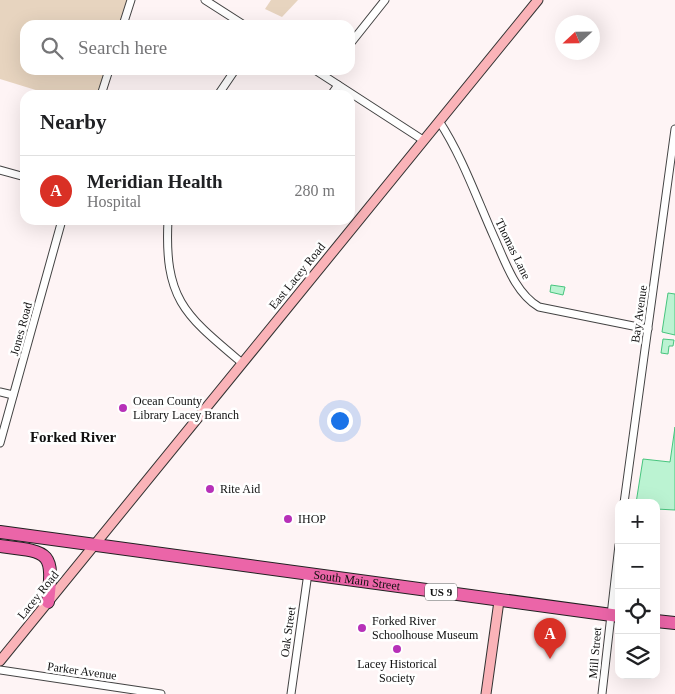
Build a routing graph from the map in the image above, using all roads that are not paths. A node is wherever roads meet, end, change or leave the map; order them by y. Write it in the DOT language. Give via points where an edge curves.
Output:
graph roads {
  1 [pos="130,0"];
  2 [pos="205,0"];
  3 [pos="385,0"];
  4 [pos="538,0"];
  5 [pos="124,20"];
  6 [pos="236,20"];
  7 [pos="355,38"];
  8 [pos="108,75"];
  9 [pos="232,75"];
  10 [pos="329,75"];
  11 [pos="338,85"];
  12 [pos="103,90"];
  13 [pos="221,90"];
  14 [pos="334,90"];
  15 [pos="346,90"];
  16 [pos="355,96"];
  17 [pos="439,121"];
  18 [pos="675,129"];
  19 [pos="423,140"];
  20 [pos="0,170"];
  21 [pos="20,176"];
  22 [pos="355,223"];
  23 [pos="61,225"];
  24 [pos="168,225"];
  25 [pos="354,225"];
  26 [pos="648,329"];
  27 [pos="242,362"];
  28 [pos="0,392"];
  29 [pos="13,395"];
  30 [pos="0,443"];
  31 [pos="625,499"];
  32 [pos="0,532"];
  33 [pos="96,545"];
  34 [pos="0,546"];
  35 [pos="308,573"];
  36 [pos="616,589"];
  37 [pos="499,601"];
  38 [pos="48,602"];
  39 [pos="614,615"];
  40 [pos="660,621"];
  41 [pos="675,623"];
  42 [pos="0,660"];
  43 [pos="0,670"];
  44 [pos="118,691"];
  45 [pos="161,694"];
  46 [pos="291,694"];
  47 [pos="486,694"];
  48 [pos="602,694"];
  1 -- 5 [label="street"];
  2 -- 6 [label="street"];
  3 -- 7 [label="street"];
  4 -- 17 [label="street, East Lacey Road"];
  8 -- 12 [label="street"];
  9 -- 13 [label="street"];
  10 -- 11 [label="street"];
  11 -- 14 [label="street"];
  11 -- 15 [label="street"];
  16 -- 19 [label="street"];
  17 -- 19 [label="street, East Lacey Road"];
  17 -- 26 [label="street, Thomas Lane" via="511,275 528,301 539,307"];
  18 -- 26 [label="street, Bay Avenue"];
  19 -- 22 [label="street, East Lacey Road"];
  20 -- 21 [label="street"];
  23 -- 29 [label="street, Jones Road"];
  24 -- 27 [label="street" via="170,270 179,301 205,331"];
  25 -- 27 [label="street, East Lacey Road"];
  26 -- 31 [label="street, Bay Avenue"];
  27 -- 33 [label="street, East Lacey Road"];
  28 -- 29 [label="street"];
  29 -- 30 [label="street, Jones Road"];
  32 -- 33 [label="highway, US 9"];
  33 -- 35 [label="highway, South Main Street / US 9"];
  33 -- 38 [label="street, Lacey Road"];
  34 -- 38 [label="highway" via="34,552 49,562 52,571"];
  35 -- 37 [label="highway, South Main Street / US 9"];
  35 -- 46 [label="street, Oak Street"];
  36 -- 39 [label="street"];
  37 -- 39 [label="highway, South Main Street / US 9"];
  37 -- 47 [label="street"];
  38 -- 42 [label="street, Lacey Road"];
  39 -- 48 [label="street, Mill Street"];
  40 -- 41 [label="highway"];
  43 -- 44 [label="street, Parker Avenue"];
  44 -- 45 [label="street, Parker Avenue"];
}
